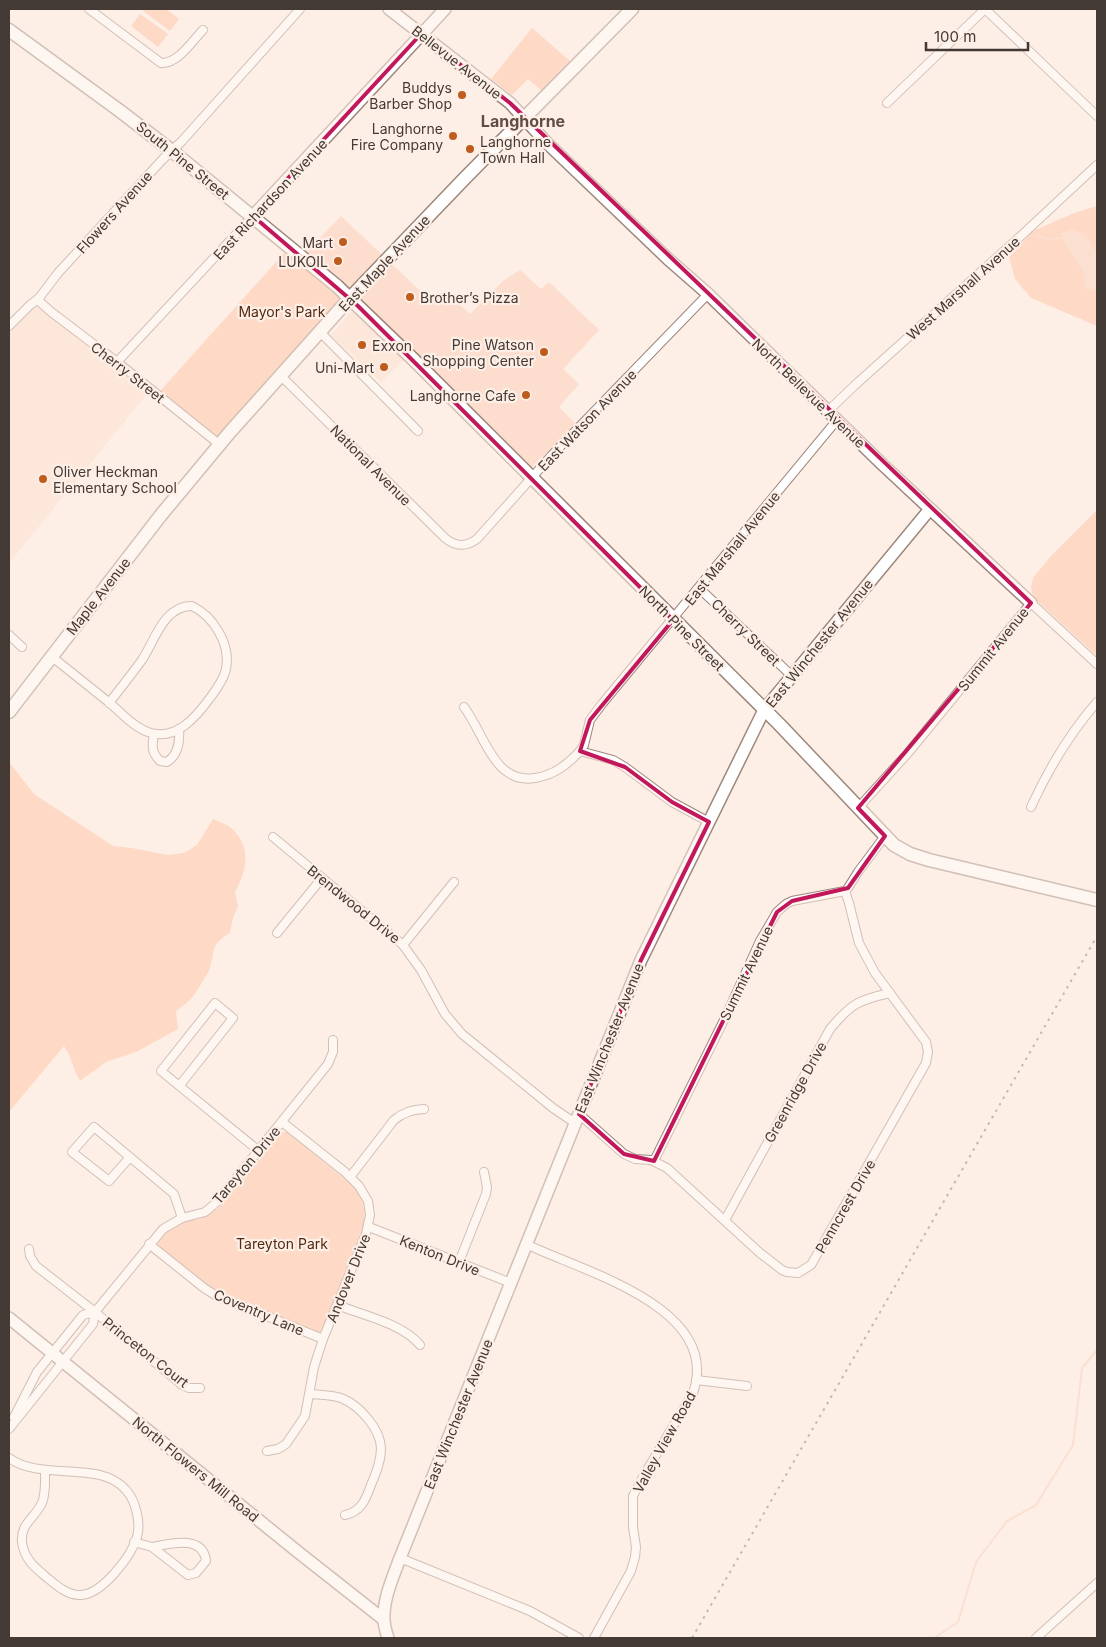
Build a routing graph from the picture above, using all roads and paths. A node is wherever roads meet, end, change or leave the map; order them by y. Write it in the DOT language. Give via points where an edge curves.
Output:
graph roads {
  1 [pos="89,9"];
  2 [pos="300,9"];
  3 [pos="389,9"];
  4 [pos="445,9"];
  5 [pos="632,9"];
  6 [pos="985,9"];
  7 [pos="9,30"];
  8 [pos="203,30"];
  9 [pos="421,34"];
  10 [pos="887,103"];
  11 [pos="1097,116"];
  12 [pos="524,118"];
  13 [pos="172,151"];
  14 [pos="1097,165"];
  15 [pos="253,216"];
  16 [pos="708,294"];
  17 [pos="39,298"];
  18 [pos="350,298"];
  19 [pos="9,326"];
  20 [pos="320,332"];
  21 [pos="117,362"];
  22 [pos="280,376"];
  23 [pos="828,411"];
  24 [pos="837,420"];
  25 [pos="418,431"];
  26 [pos="219,444"];
  27 [pos="531,478"];
  28 [pos="189,481"];
  29 [pos="930,509"];
  30 [pos="466,545"];
  31 [pos="699,588"];
  32 [pos="1031,603"];
  33 [pos="673,619"];
  34 [pos="9,635"];
  35 [pos="22,647"];
  36 [pos="51,656"];
  37 [pos="1097,664"];
  38 [pos="792,676"];
  39 [pos="1097,702"];
  40 [pos="109,703"];
  41 [pos="464,707"];
  42 [pos="764,710"];
  43 [pos="9,712"];
  44 [pos="179,729"];
  45 [pos="154,734"];
  46 [pos="580,751"];
  47 [pos="1031,807"];
  48 [pos="858,808"];
  49 [pos="709,822"];
  50 [pos="885,836"];
  51 [pos="273,837"];
  52 [pos="322,878"];
  53 [pos="454,882"];
  54 [pos="845,891"];
  55 [pos="1097,900"];
  56 [pos="277,933"];
  57 [pos="403,945"];
  58 [pos="890,993"];
  59 [pos="333,1040"];
  60 [pos="180,1085"];
  61 [pos="424,1110"];
  62 [pos="577,1119"];
  63 [pos="282,1122"];
  64 [pos="260,1151"];
  65 [pos="130,1157"];
  66 [pos="654,1161"];
  67 [pos="484,1172"];
  68 [pos="350,1177"];
  69 [pos="182,1218"];
  70 [pos="725,1220"];
  71 [pos="368,1226"];
  72 [pos="149,1244"];
  73 [pos="526,1244"];
  74 [pos="30,1248"];
  75 [pos="459,1262"];
  76 [pos="510,1283"];
  77 [pos="337,1305"];
  78 [pos="95,1312"];
  79 [pos="9,1318"];
  80 [pos="323,1339"];
  81 [pos="420,1345"];
  82 [pos="52,1353"];
  83 [pos="63,1362"];
  84 [pos="696,1380"];
  85 [pos="746,1386"];
  86 [pos="200,1388"];
  87 [pos="310,1394"];
  88 [pos="9,1429"];
  89 [pos="267,1451"];
  90 [pos="9,1458"];
  91 [pos="45,1470"];
  92 [pos="345,1516"];
  93 [pos="134,1542"];
  94 [pos="152,1547"];
  95 [pos="400,1558"];
  96 [pos="1097,1582"];
  97 [pos="384,1619"];
  98 [pos="388,1638"];
  99 [pos="579,1638"];
  100 [pos="594,1638"];
  101 [pos="1036,1638"];
  1 -- 8 [label="street" via="161,63 175,59"];
  2 -- 13 [label="street, Flowers Avenue"];
  3 -- 9 [label="street, Bellevue Avenue"];
  4 -- 9 [label="street, East Richardson Avenue"];
  5 -- 12 [label="main road, East Maple Avenue"];
  6 -- 10 [label="street"];
  6 -- 11 [label="street"];
  7 -- 13 [label="main road, South Pine Street"];
  9 -- 12 [label="street, Bellevue Avenue"];
  9 -- 15 [label="street, East Richardson Avenue"];
  12 -- 16 [label="street, North Bellevue Avenue"];
  12 -- 18 [label="main road, East Maple Avenue"];
  13 -- 15 [label="main road, South Pine Street"];
  13 -- 17 [label="street, Flowers Avenue" via="58,273"];
  14 -- 23 [label="street, West Marshall Avenue"];
  15 -- 18 [label="main road, South Pine Street"];
  15 -- 21 [label="street, East Richardson Avenue"];
  16 -- 23 [label="street, North Bellevue Avenue"];
  16 -- 27 [label="street, East Watson Avenue"];
  17 -- 19 [label="street, Flowers Avenue"];
  17 -- 21 [label="street, Cherry Street" via="50,311"];
  18 -- 20 [label="main road, East Maple Avenue"];
  18 -- 27 [label="main road, North Pine Street"];
  20 -- 22 [label="main road, East Maple Avenue"];
  20 -- 25 [label="street"];
  21 -- 26 [label="street, Cherry Street"];
  22 -- 26 [label="main road, East Maple Avenue"];
  22 -- 30 [label="street, National Avenue" via="445,538"];
  23 -- 24 [label="street, North Bellevue Avenue"];
  24 -- 29 [label="street, North Bellevue Avenue"];
  24 -- 31 [label="street, East Marshall Avenue"];
  26 -- 28 [label="main road, East Maple Avenue"];
  27 -- 30 [label="street, East Watson Avenue" via="477,539"];
  27 -- 33 [label="main road, North Pine Street"];
  28 -- 36 [label="main road, Maple Avenue"];
  29 -- 32 [label="street, North Bellevue Avenue"];
  29 -- 38 [label="street, East Winchester Avenue"];
  31 -- 33 [label="street, East Marshall Avenue"];
  31 -- 38 [label="street, Cherry Street"];
  32 -- 37 [label="street, North Bellevue Avenue"];
  32 -- 48 [label="street, Summit Avenue" via="908,753"];
  33 -- 42 [label="main road, North Pine Street"];
  33 -- 46 [label="street, East Marshall Avenue" via="590,720"];
  34 -- 35 [label="street"];
  36 -- 40 [label="street"];
  36 -- 43 [label="main road, Maple Avenue"];
  38 -- 42 [label="street, East Winchester Avenue"];
  39 -- 47 [label="street" via="1074,731"];
  40 -- 44 [label="street" via="161,625 179,608 192,606 218,630 225,644 227,663 214,693 197,715"];
  40 -- 45 [label="street" via="143,730"];
  41 -- 46 [label="street" via="493,758 514,777 543,777 564,767"];
  42 -- 48 [label="main road, North Pine Street"];
  42 -- 49 [label="street, East Winchester Avenue"];
  44 -- 45 [label="street"];
  44 -- 45 [label="street" via="178,747 172,759 166,762 160,761 152,751"];
  46 -- 49 [label="street" via="613,760 672,802"];
  48 -- 50 [label="main road, North Pine Street"];
  49 -- 62 [label="street, East Winchester Avenue" via="641,960"];
  50 -- 54 [label="street"];
  50 -- 55 [label="main road, North Pine Street" via="910,854"];
  51 -- 52 [label="street, Brendwood Drive"];
  52 -- 56 [label="street"];
  52 -- 57 [label="street, Brendwood Drive"];
  53 -- 57 [label="street"];
  54 -- 58 [label="street, Penncrest Drive" via="859,943"];
  54 -- 66 [label="street, Summit Avenue" via="792,901 777,912"];
  57 -- 62 [label="street, Brendwood Drive" via="445,1014 458,1029 494,1061"];
  58 -- 70 [label="street, Greenridge Drive" via="853,1004 830,1028"];
  58 -- 70 [label="street, Penncrest Drive" via="926,1042 928,1058 811,1265 798,1273 782,1270"];
  59 -- 63 [label="street, Tareyton Drive" via="328,1064"];
  60 -- 60 [label="street" via="161,1071 215,1003 233,1018"];
  60 -- 64 [label="street"];
  61 -- 68 [label="street" via="401,1114 394,1120"];
  62 -- 66 [label="street, Penncrest Drive" via="624,1154 634,1159"];
  62 -- 73 [label="street, East Winchester Avenue"];
  63 -- 64 [label="street, Tareyton Drive"];
  63 -- 68 [label="street, Andover Drive"];
  64 -- 69 [label="street, Tareyton Drive" via="210,1208"];
  65 -- 65 [label="street" via="94,1127 72,1152 108,1181"];
  65 -- 69 [label="street" via="174,1194"];
  66 -- 70 [label="street, Penncrest Drive" via="678,1176"];
  67 -- 75 [label="street" via="486,1194"];
  68 -- 71 [label="street, Andover Drive" via="368,1201"];
  69 -- 72 [label="street, Tareyton Drive" via="163,1229"];
  71 -- 75 [label="street, Kenton Drive"];
  71 -- 77 [label="street, Andover Drive"];
  72 -- 78 [label="street, Tareyton Drive"];
  72 -- 80 [label="street, Coventry Lane" via="215,1295"];
  73 -- 76 [label="street, East Winchester Avenue"];
  73 -- 84 [label="street, Valley View Road" via="633,1291 673,1321 687,1335 694,1350"];
  74 -- 78 [label="street, Princeton Court" via="30,1256 36,1266"];
  75 -- 76 [label="street, Kenton Drive"];
  76 -- 95 [label="street, East Winchester Avenue"];
  77 -- 80 [label="street, Andover Drive"];
  77 -- 81 [label="street" via="401,1329"];
  78 -- 82 [label="street, Tareyton Drive" via="83,1315"];
  78 -- 83 [label="street, Tareyton Drive" via="93,1324"];
  78 -- 86 [label="street, Princeton Court" via="182,1385"];
  79 -- 82 [label="street, North Flowers Mill Road"];
  80 -- 87 [label="street, Andover Drive"];
  82 -- 83 [label="street, North Flowers Mill Road"];
  82 -- 88 [label="street, Tareyton Drive" via="30,1383"];
  83 -- 88 [label="street, Tareyton Drive"];
  83 -- 97 [label="street, North Flowers Mill Road"];
  84 -- 85 [label="street"];
  84 -- 100 [label="street, Valley View Road" via="688,1401 633,1496 635,1557 631,1571"];
  87 -- 89 [label="street, Andover Drive" via="305,1416 290,1439 278,1449"];
  87 -- 92 [label="street" via="335,1396 349,1402 371,1423 378,1437 380,1459 368,1492 359,1509"];
  90 -- 91 [label="street" via="17,1464"];
  91 -- 93 [label="street" via="103,1475 126,1489 133,1499 137,1516"];
  91 -- 93 [label="street" via="45,1495 41,1506 22,1531 22,1541 24,1554 31,1564 57,1586 80,1595 98,1589 113,1574"];
  93 -- 94 [label="street"];
  94 -- 94 [label="street" via="186,1542 201,1550 206,1561 196,1573 188,1575"];
  95 -- 97 [label="street, East Winchester Avenue" via="388,1593"];
  95 -- 99 [label="street" via="530,1611"];
  96 -- 101 [label="street"];
  97 -- 98 [label="street"];
}
